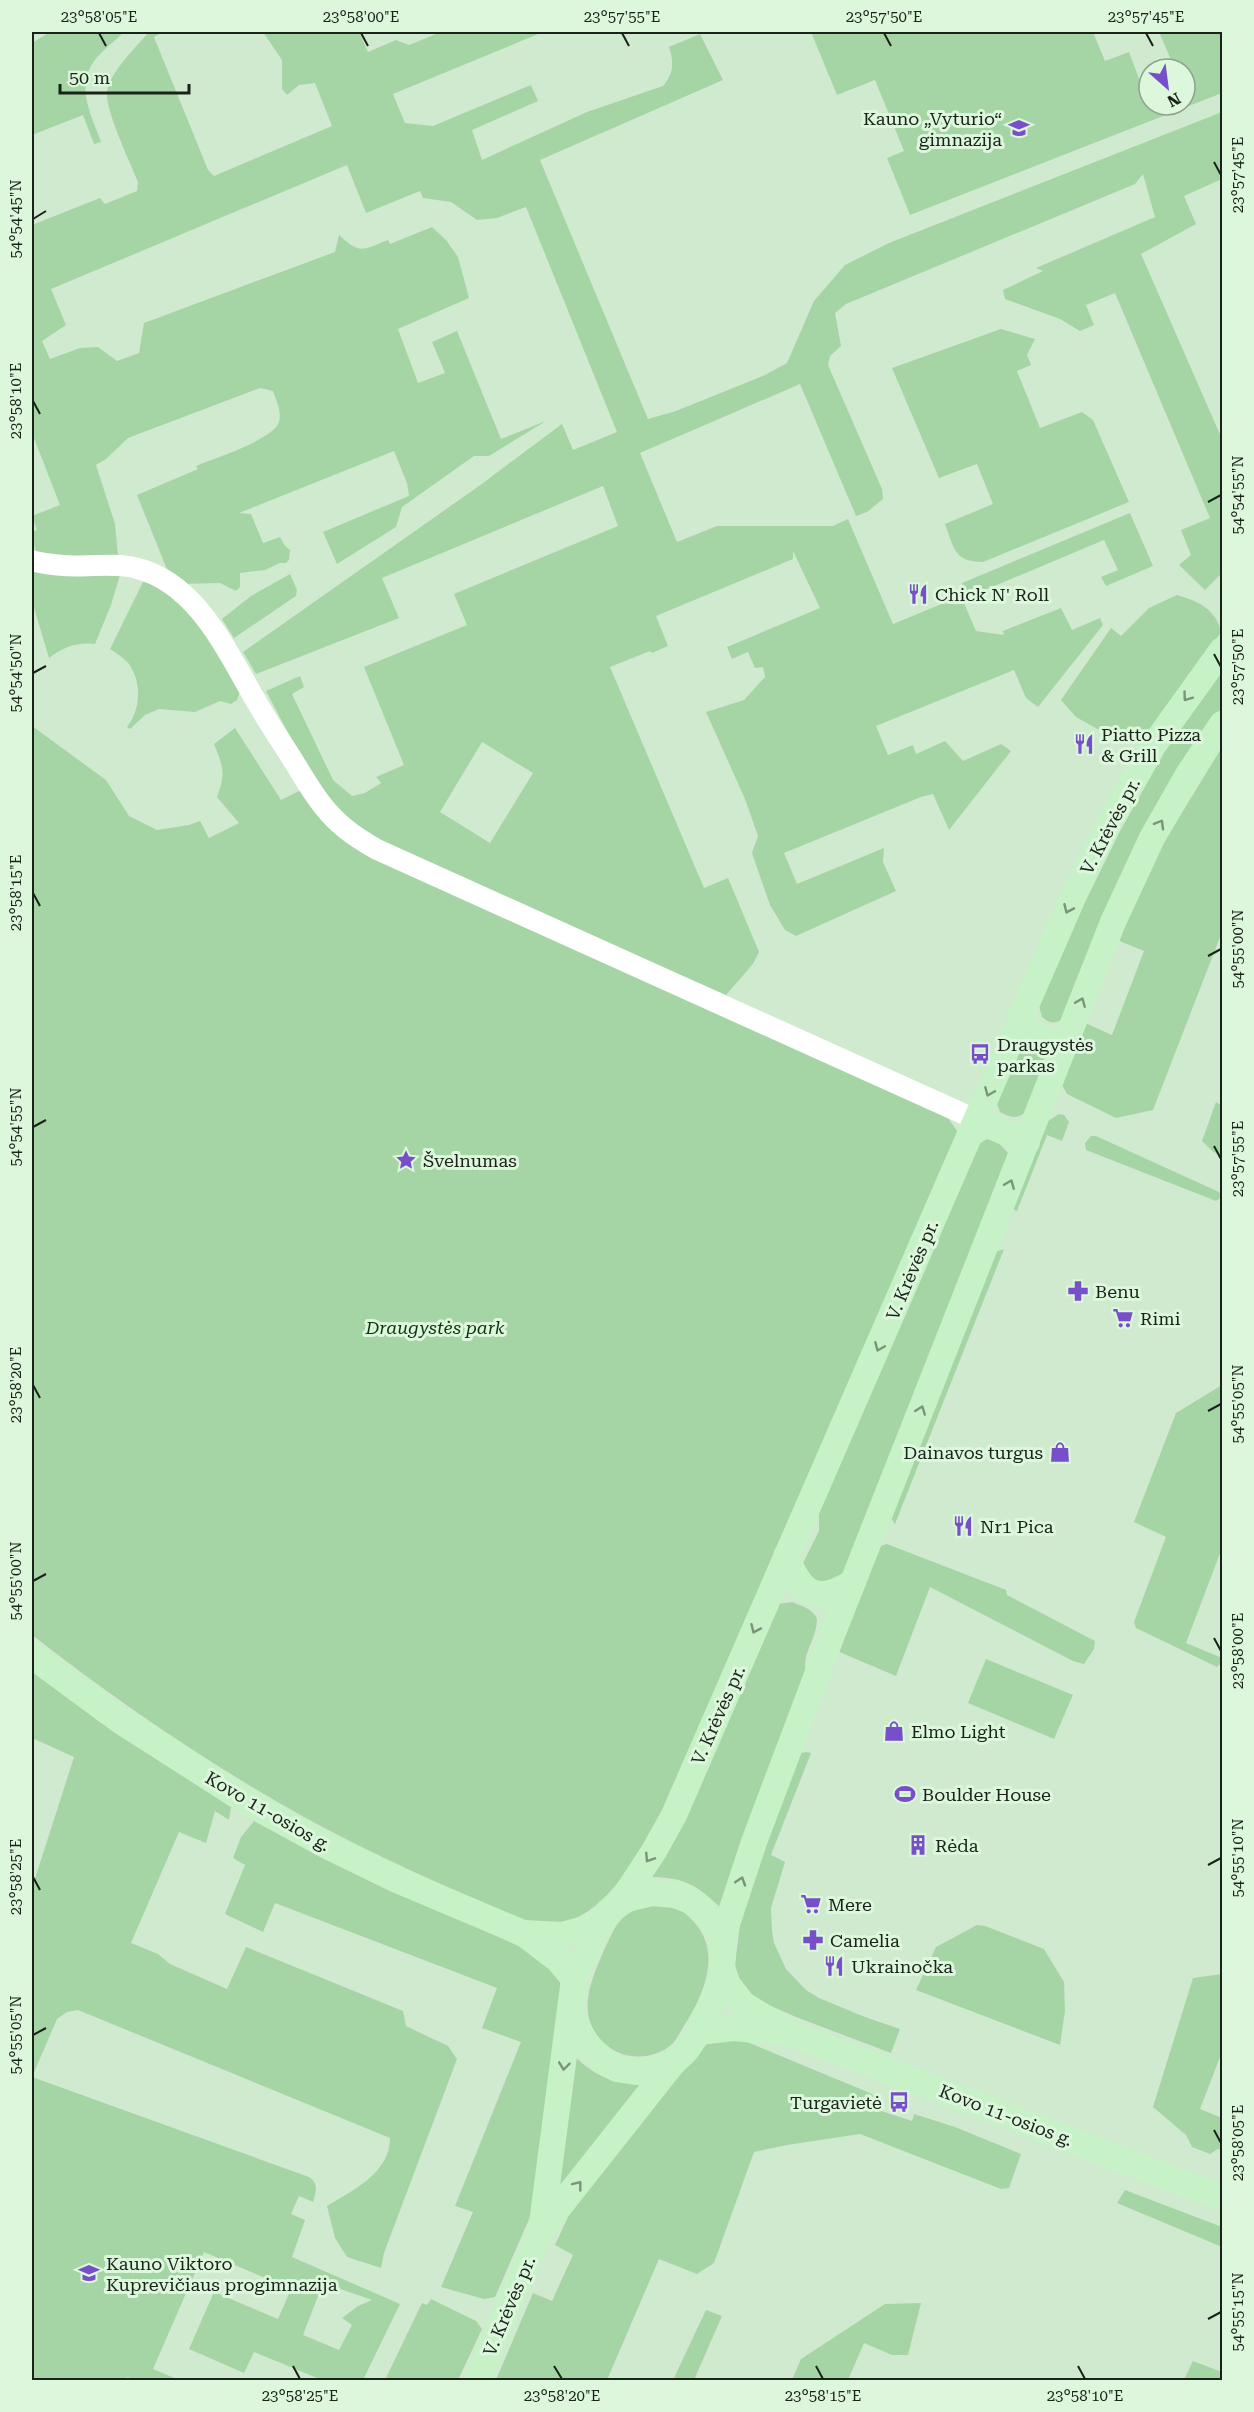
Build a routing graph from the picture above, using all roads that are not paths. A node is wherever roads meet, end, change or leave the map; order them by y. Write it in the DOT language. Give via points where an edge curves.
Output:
graph roads {
  1 [pos="32,561"];
  2 [pos="1222,650"];
  3 [pos="1222,724"];
  4 [pos="1017,1026"];
  5 [pos="1064,1046"];
  6 [pos="977,1120"];
  7 [pos="1027,1142"];
  8 [pos="786,1556"];
  9 [pos="853,1582"];
  10 [pos="766,1603"];
  11 [pos="832,1635"];
  12 [pos="32,1655"];
  13 [pos="622,1900"];
  14 [pos="600,1924"];
  15 [pos="524,1933"];
  16 [pos="723,1936"];
  17 [pos="722,1977"];
  18 [pos="574,1979"];
  19 [pos="571,2008"];
  20 [pos="699,2032"];
  21 [pos="789,2033"];
  22 [pos="673,2063"];
  23 [pos="1222,2198"];
  24 [pos="541,2231"];
  25 [pos="477,2380"];
  1 -- 6 [label="street" via="136,568 180,592 204,615 328,813 376,849"];
  2 -- 4 [label="main road, V. Krėvės pr., one-way" via="1153,746 1109,824"];
  5 -- 3 [label="main road, one-way" via="1113,922 1152,838"];
  4 -- 5 [label="main road"];
  4 -- 6 [label="main road, V. Krėvės pr., one-way"];
  5 -- 7 [label="main road"];
  6 -- 7 [label="main road"];
  6 -- 8 [label="main road, V. Krėvės pr., one-way"];
  9 -- 7 [label="main road, one-way"];
  8 -- 9 [label="main road" via="802,1587 814,1593 837,1591"];
  8 -- 10 [label="main road, V. Krėvės pr."];
  9 -- 11 [label="main road"];
  10 -- 11 [label="main road" via="784,1597 808,1603 820,1613"];
  10 -- 13 [label="main road, V. Krėvės pr., one-way" via="674,1815"];
  16 -- 11 [label="main road, one-way"];
  12 -- 15 [label="main road, Kovo 11-osios g." via="107,1711 254,1806 397,1880"];
  13 -- 14 [label="main road"];
  13 -- 16 [label="main road" via="652,1893 675,1895 694,1902"];
  14 -- 15 [label="main road, Kovo 11-osios g." via="562,1935"];
  14 -- 18 [label="main road"];
  15 -- 18 [label="main road, Kovo 11-osios g." via="558,1960"];
  16 -- 17 [label="main road"];
  17 -- 20 [label="main road"];
  17 -- 21 [label="main road, Kovo 11-osios g." via="743,2004"];
  18 -- 19 [label="main road"];
  19 -- 22 [label="main road" via="589,2047 617,2068 636,2072"];
  19 -- 24 [label="main road, V. Krėvės pr., one-way"];
  20 -- 21 [label="main road, Kovo 11-osios g." via="733,2028"];
  20 -- 22 [label="main road"];
  21 -- 23 [label="main road, Kovo 11-osios g."];
  24 -- 22 [label="main road, V. Krėvės pr., one-way"];
  24 -- 25 [label="main road, V. Krėvės pr."];
}
